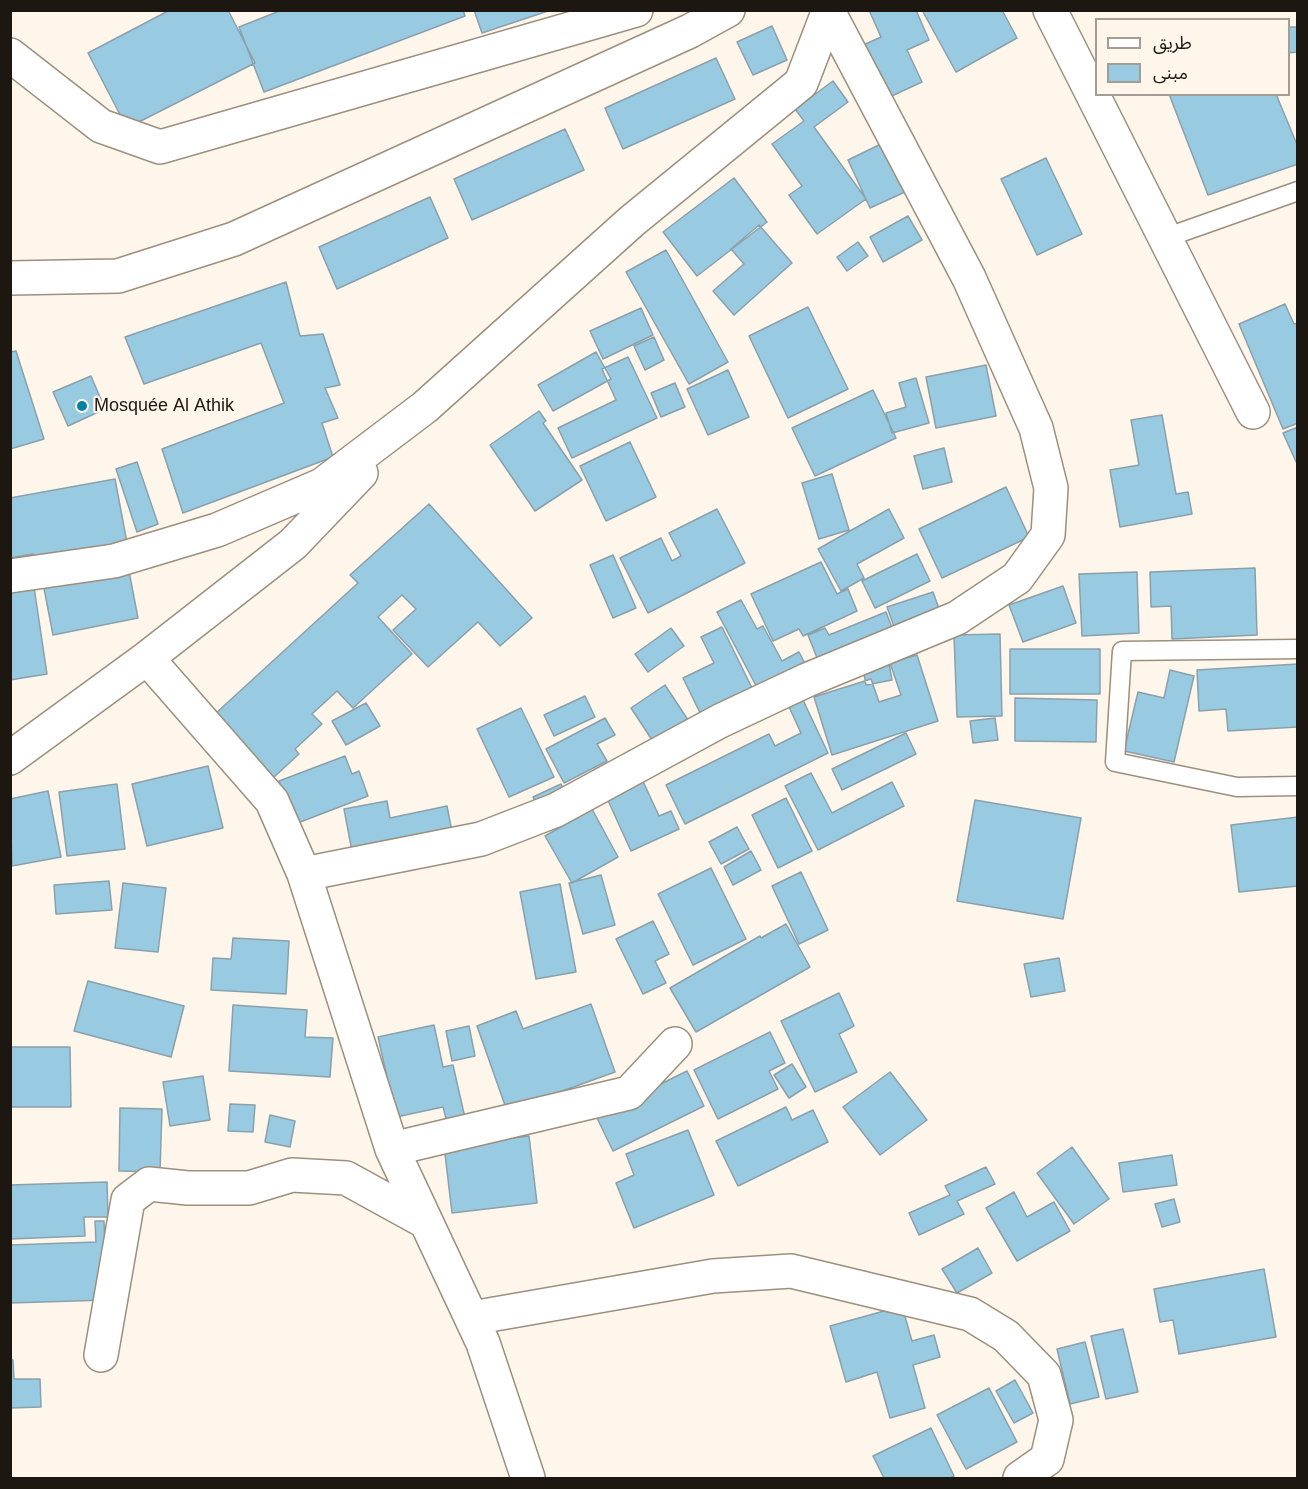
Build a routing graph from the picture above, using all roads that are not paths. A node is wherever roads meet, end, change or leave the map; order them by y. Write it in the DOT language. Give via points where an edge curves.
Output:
graph roads {
  1 [pos="636,10"];
  2 [pos="728,10"];
  3 [pos="1050,10"];
  4 [pos="829,12"];
  5 [pos="10,55"];
  6 [pos="1298,191"];
  7 [pos="1165,238"];
  8 [pos="10,278"];
  9 [pos="425,407"];
  10 [pos="1253,412"];
  11 [pos="10,576"];
  12 [pos="1298,649"];
  13 [pos="147,658"];
  14 [pos="10,758"];
  15 [pos="1298,786"];
  16 [pos="304,874"];
  17 [pos="675,1044"];
  18 [pos="392,1149"];
  19 [pos="426,1222"];
  20 [pos="472,1318"];
  21 [pos="100,1355"];
  22 [pos="528,1479"];
  23 [pos="1020,1479"];
  1 -- 5 [label="street" via="160,147 100,126"];
  2 -- 8 [label="street" via="690,31 234,239 118,276"];
  3 -- 7 [label="street"];
  4 -- 9 [label="street" via="801,82 632,221"];
  4 -- 16 [label="street" via="969,278 1036,428 1051,488 1048,536 1017,578 957,618 720,721 556,810 482,839"];
  6 -- 7 [label="lane"];
  7 -- 10 [label="street"];
  9 -- 11 [label="street" via="322,484 217,530 114,561"];
  9 -- 13 [label="street" via="293,544"];
  12 -- 15 [label="lane" via="1122,651 1114,762 1237,787"];
  13 -- 14 [label="street"];
  13 -- 16 [label="street" via="272,801"];
  16 -- 18 [label="street"];
  17 -- 18 [label="street" via="629,1093"];
  18 -- 19 [label="street"];
  19 -- 20 [label="street"];
  19 -- 21 [label="street" via="346,1178 292,1175 249,1188 149,1184 128,1200"];
  20 -- 22 [label="street"];
  20 -- 23 [label="street" via="713,1276 791,1271 970,1314 1006,1336 1044,1375 1056,1420 1054,1430 1047,1459"];
}
